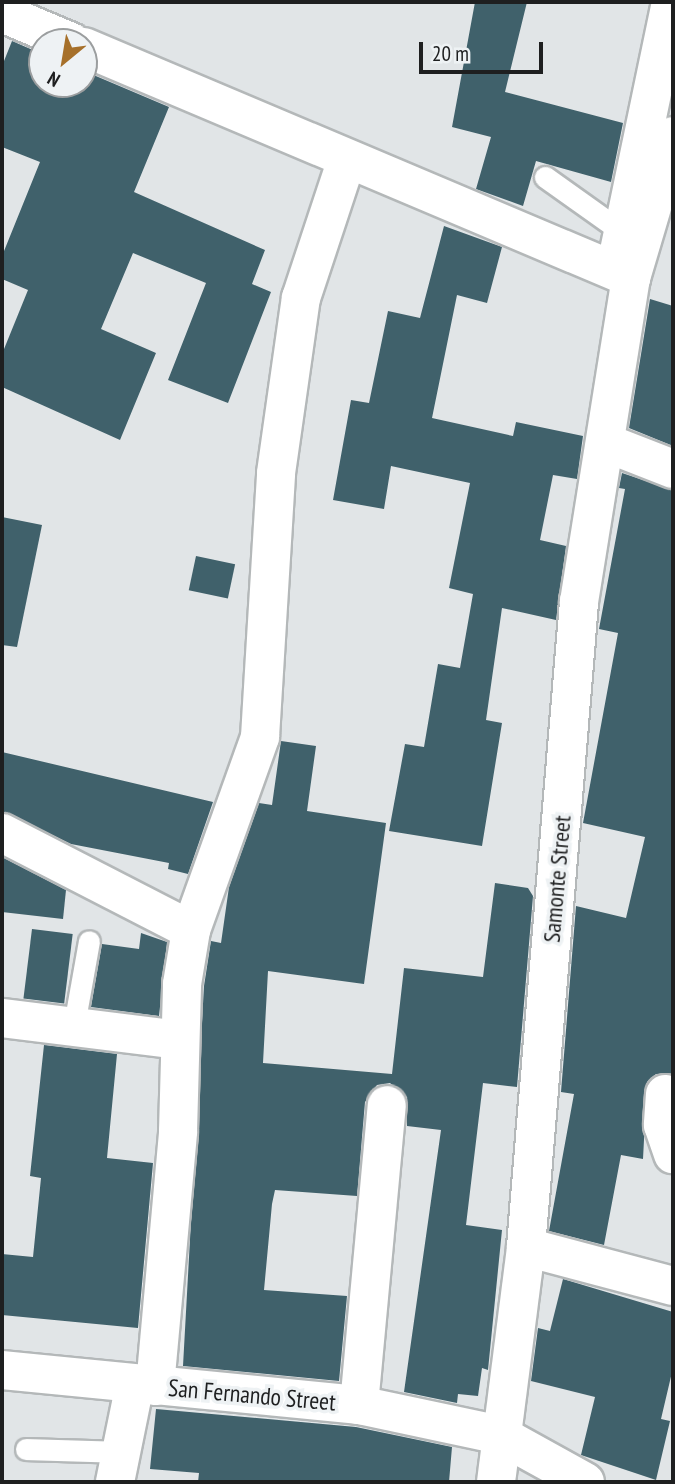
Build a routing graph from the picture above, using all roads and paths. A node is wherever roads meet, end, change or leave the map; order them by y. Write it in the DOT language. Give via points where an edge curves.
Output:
graph roads {
  1 [pos="671,2"];
  2 [pos="2,13"];
  3 [pos="38,28"];
  4 [pos="98,53"];
  5 [pos="673,136"];
  6 [pos="347,159"];
  7 [pos="545,177"];
  8 [pos="621,232"];
  9 [pos="623,275"];
  10 [pos="609,444"];
  11 [pos="673,469"];
  12 [pos="2,833"];
  13 [pos="191,930"];
  14 [pos="89,941"];
  15 [pos="2,1018"];
  16 [pos="74,1025"];
  17 [pos="178,1040"];
  18 [pos="665,1094"];
  19 [pos="387,1105"];
  20 [pos="673,1154"];
  21 [pos="526,1247"];
  22 [pos="673,1286"];
  23 [pos="2,1370"];
  24 [pos="145,1385"];
  25 [pos="359,1405"];
  26 [pos="500,1435"];
  27 [pos="26,1449"];
  28 [pos="119,1467"];
  29 [pos="496,1482"];
  30 [pos="584,1482"];
  1 -- 8 [label="street"];
  2 -- 3 [label="street"];
  4 -- 6 [label="street"];
  5 -- 9 [label="street"];
  6 -- 9 [label="street"];
  6 -- 13 [label="street" via="301,298 276,473 260,737"];
  7 -- 8 [label="lane"];
  8 -- 9 [label="street"];
  9 -- 10 [label="street, Samonte Street"];
  10 -- 11 [label="street"];
  10 -- 21 [label="street, Samonte Street" via="579,602"];
  12 -- 13 [label="street"];
  13 -- 17 [label="street"];
  14 -- 16 [label="lane"];
  15 -- 16 [label="street"];
  16 -- 17 [label="street"];
  17 -- 24 [label="street" via="178,1131"];
  18 -- 20 [label="street" via="663,1125"];
  19 -- 25 [label="street"];
  21 -- 22 [label="street"];
  21 -- 26 [label="street, Samonte Street"];
  23 -- 24 [label="street, San Fernando Street"];
  24 -- 25 [label="street, San Fernando Street"];
  24 -- 28 [label="street"];
  25 -- 26 [label="street, San Fernando Street"];
  26 -- 29 [label="street, Samonte Street"];
  26 -- 30 [label="street, San Fernando Street"];
  27 -- 28 [label="lane"];
}
